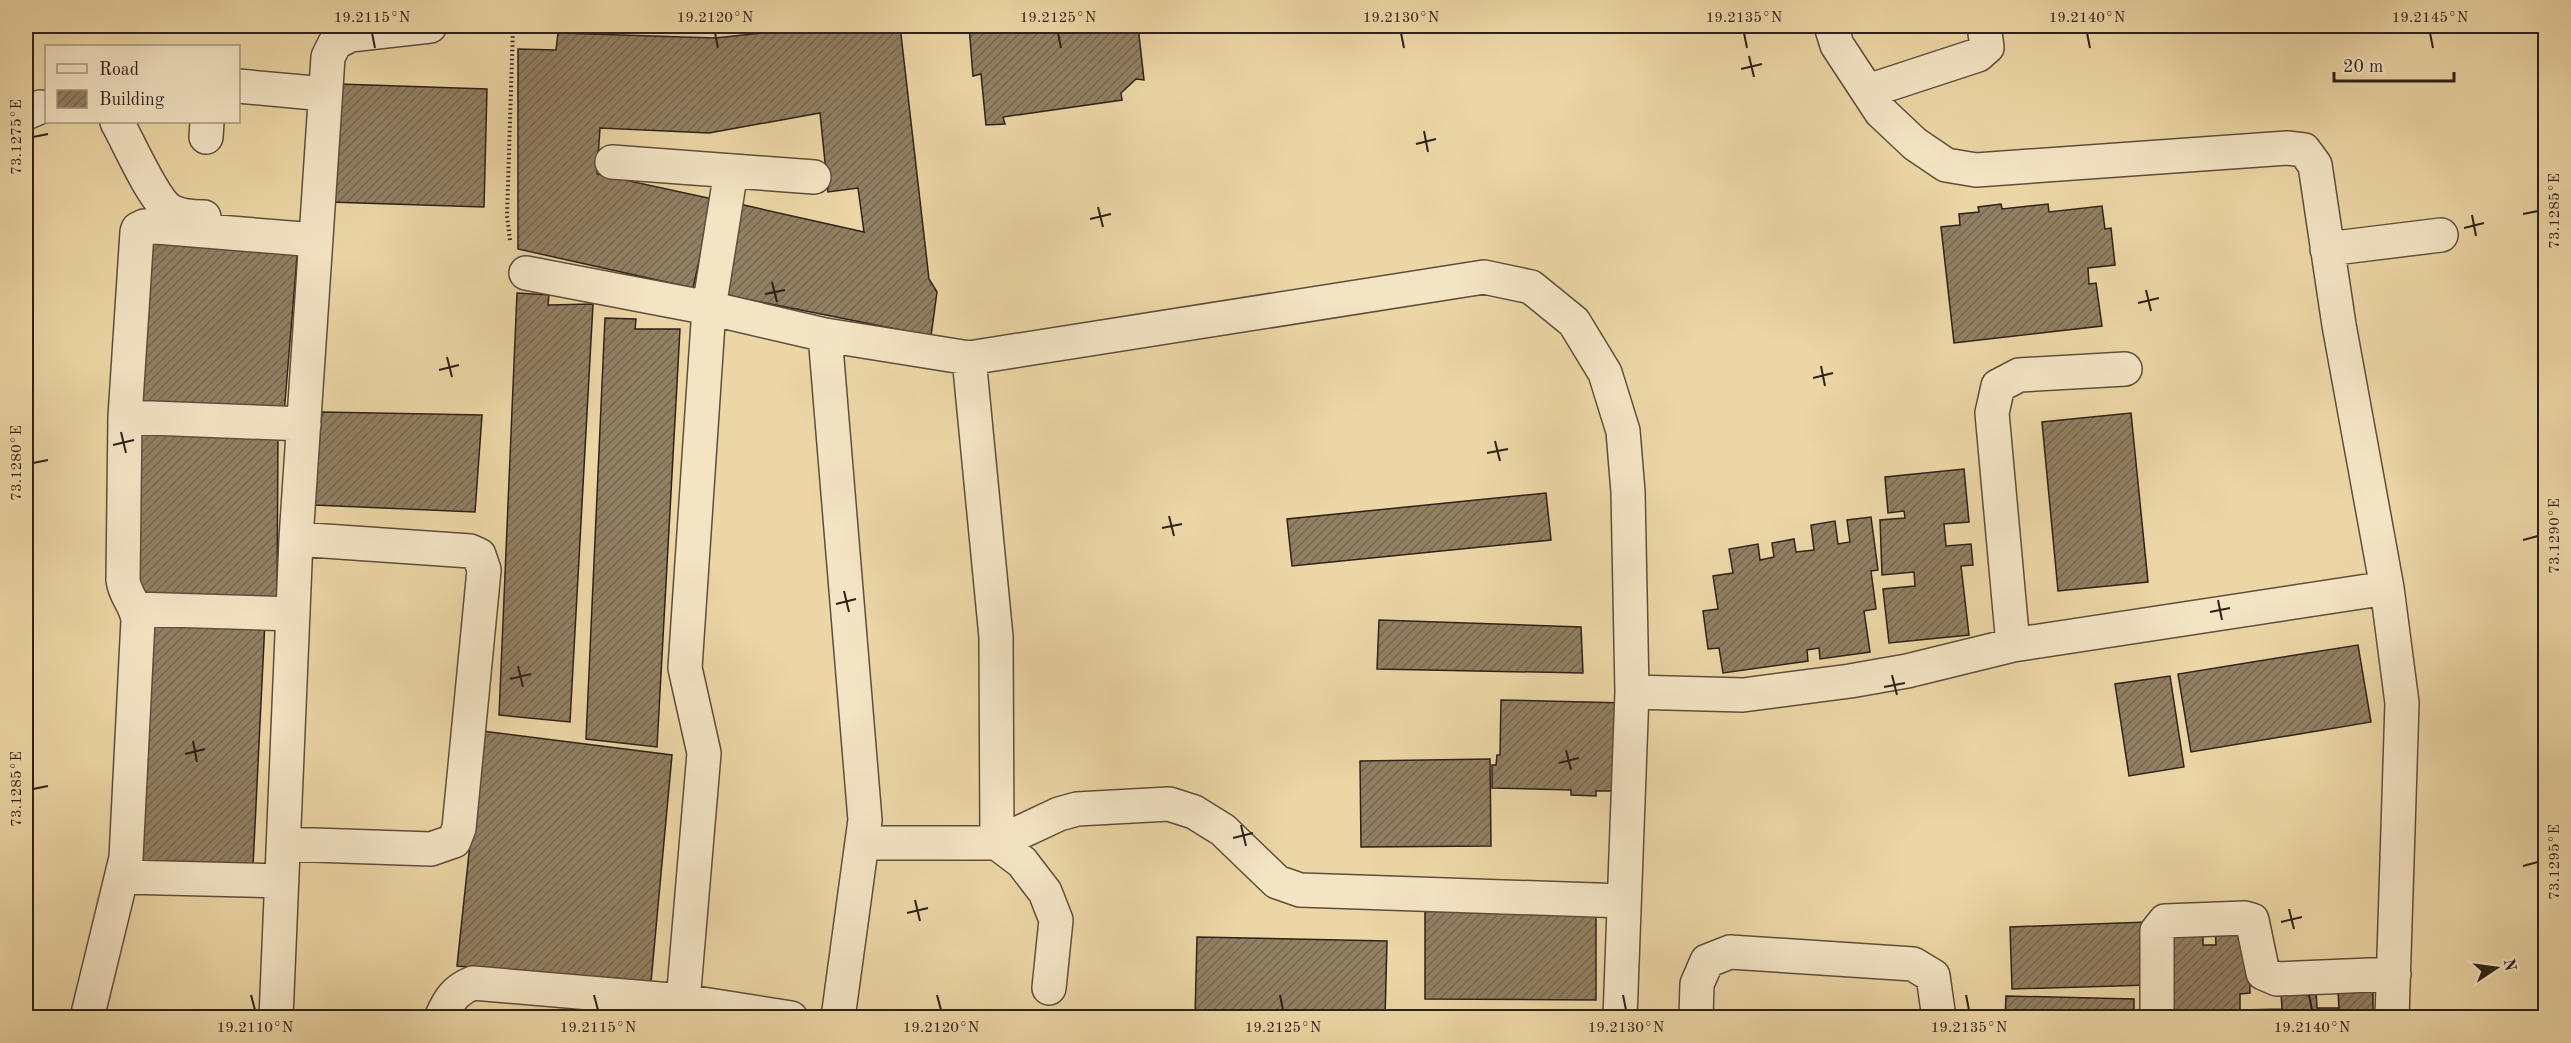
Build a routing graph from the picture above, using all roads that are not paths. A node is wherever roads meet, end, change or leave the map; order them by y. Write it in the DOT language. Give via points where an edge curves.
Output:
graph roads {
  1 [pos="430,26"];
  2 [pos="1831,26"];
  3 [pos="1984,26"];
  4 [pos="240,86"];
  5 [pos="1868,91"];
  6 [pos="325,94"];
  7 [pos="118,123"];
  8 [pos="612,162"];
  9 [pos="731,171"];
  10 [pos="814,177"];
  11 [pos="316,232"];
  12 [pos="2440,234"];
  13 [pos="2327,249"];
  14 [pos="526,273"];
  15 [pos="709,308"];
  16 [pos="825,335"];
  17 [pos="969,358"];
  18 [pos="2125,369"];
  19 [pos="125,417"];
  20 [pos="304,424"];
  21 [pos="296,539"];
  22 [pos="2387,588"];
  23 [pos="135,609"];
  24 [pos="293,614"];
  25 [pos="2013,645"];
  26 [pos="1632,692"];
  27 [pos="862,843"];
  28 [pos="997,843"];
  29 [pos="284,844"];
  30 [pos="123,877"];
  31 [pos="282,881"];
  32 [pos="1624,901"];
  33 [pos="2394,974"];
  34 [pos="1049,988"];
  35 [pos="683,1001"];
  36 [pos="87,1017"];
  37 [pos="276,1017"];
  38 [pos="441,1017"];
  39 [pos="791,1017"];
  40 [pos="838,1017"];
  41 [pos="1620,1017"];
  42 [pos="1696,1017"];
  43 [pos="1939,1017"];
  44 [pos="2157,1017"];
  45 [pos="2392,1017"];
  1 -- 6 [label="street" via="350,35 335,43 328,57"];
  2 -- 5 [label="street" via="1837,45"];
  3 -- 5 [label="street" via="1987,47 1978,55"];
  4 -- 6 [label="street"];
  5 -- 13 [label="street" via="1881,112 1915,144 1946,165 1976,170 2287,148 2304,150 2315,165"];
  6 -- 11 [label="street"];
  7 -- 11 [label="street" via="157,197 169,210 187,216"];
  8 -- 9 [label="street"];
  9 -- 10 [label="street"];
  9 -- 15 [label="street"];
  11 -- 19 [label="street" via="144,226 138,229"];
  11 -- 20 [label="street"];
  12 -- 13 [label="street"];
  13 -- 22 [label="street"];
  14 -- 15 [label="street"];
  15 -- 16 [label="street"];
  15 -- 35 [label="street" via="685,668 704,753"];
  16 -- 17 [label="street"];
  16 -- 27 [label="street" via="865,820"];
  17 -- 26 [label="street" via="1484,277 1531,288 1574,322 1605,373 1623,431"];
  17 -- 28 [label="street" via="996,637"];
  18 -- 25 [label="street" via="2019,375 1998,386 1992,413"];
  19 -- 20 [label="street"];
  19 -- 23 [label="street" via="123,580 125,594"];
  20 -- 21 [label="street"];
  21 -- 24 [label="street"];
  21 -- 29 [label="street" via="470,551 479,555 484,570 459,828 454,841 431,849"];
  22 -- 25 [label="street"];
  22 -- 33 [label="street" via="2402,703"];
  23 -- 24 [label="street"];
  23 -- 30 [label="street" via="138,620"];
  24 -- 29 [label="street"];
  25 -- 26 [label="street" via="1907,671 1743,695"];
  26 -- 32 [label="street"];
  27 -- 28 [label="street"];
  27 -- 40 [label="street"];
  28 -- 32 [label="street" via="1077,809 1169,804 1194,812 1223,830 1277,882 1300,890"];
  28 -- 34 [label="street" via="1022,862 1045,892 1056,920"];
  29 -- 31 [label="street"];
  30 -- 31 [label="street"];
  30 -- 36 [label="street"];
  31 -- 37 [label="street"];
  32 -- 41 [label="street"];
  33 -- 44 [label="street" via="2277,979 2263,973 2253,920 2165,921 2157,931"];
  33 -- 45 [label="street"];
  35 -- 38 [label="street" via="473,982 448,1000"];
  35 -- 39 [label="street"];
  42 -- 43 [label="street" via="1697,984 1707,961 1730,952 1913,964 1933,976"];
}
